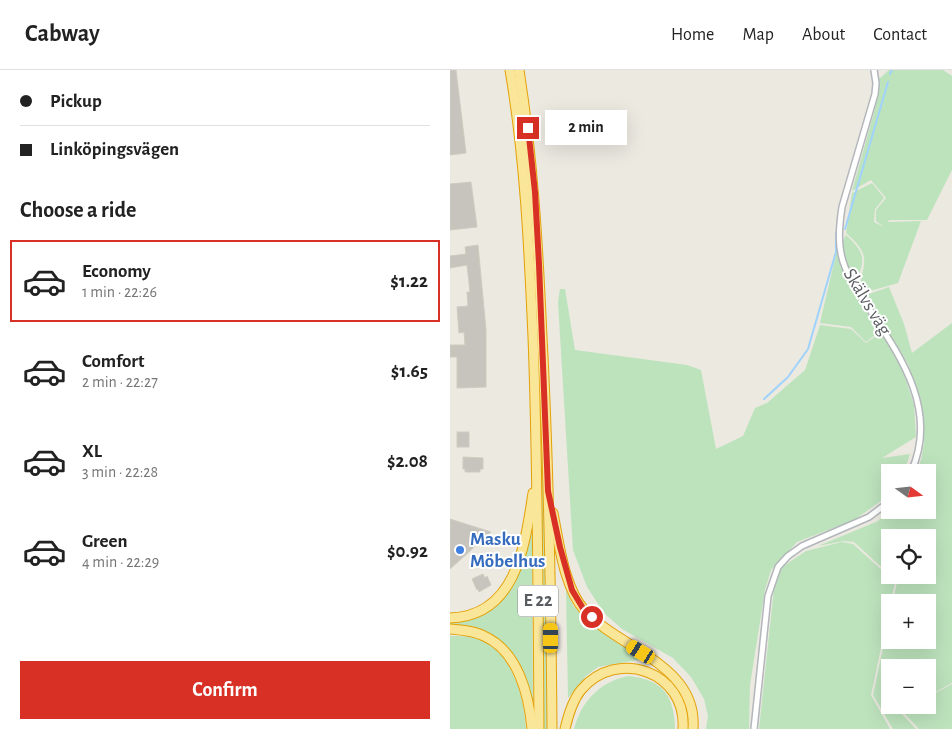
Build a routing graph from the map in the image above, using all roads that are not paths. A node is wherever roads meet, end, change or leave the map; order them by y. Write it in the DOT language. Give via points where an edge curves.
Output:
graph roads {
  1 [pos="510,70"];
  2 [pos="519,70"];
  3 [pos="874,70"];
  4 [pos="915,464"];
  5 [pos="537,473"];
  6 [pos="548,491"];
  7 [pos="881,507"];
  8 [pos="450,618"];
  9 [pos="450,629"];
  10 [pos="532,729"];
  11 [pos="538,729"];
  12 [pos="552,729"];
  13 [pos="565,729"];
  14 [pos="683,729"];
  15 [pos="693,729"];
  16 [pos="754,729"];
  1 -- 5 [label="highway, E 22" via="525,192"];
  2 -- 6 [label="highway, E 22" via="535,192"];
  3 -- 4 [label="street, Skälvs väg" via="875,94 842,207 839,240 845,268 900,357 914,388 920,412"];
  5 -- 8 [label="highway" via="523,547 507,586 499,598 478,613"];
  5 -- 11 [label="highway, E 22"];
  6 -- 12 [label="highway, E 22"];
  6 -- 15 [label="highway" via="564,563 576,597 599,624 673,675 692,707"];
  7 -- 16 [label="street" via="802,546 778,568 768,596"];
  9 -- 10 [label="highway" via="485,636 507,653 522,680"];
  13 -- 14 [label="highway" via="580,691 610,670 629,668 658,677 672,690 681,706"];
}
